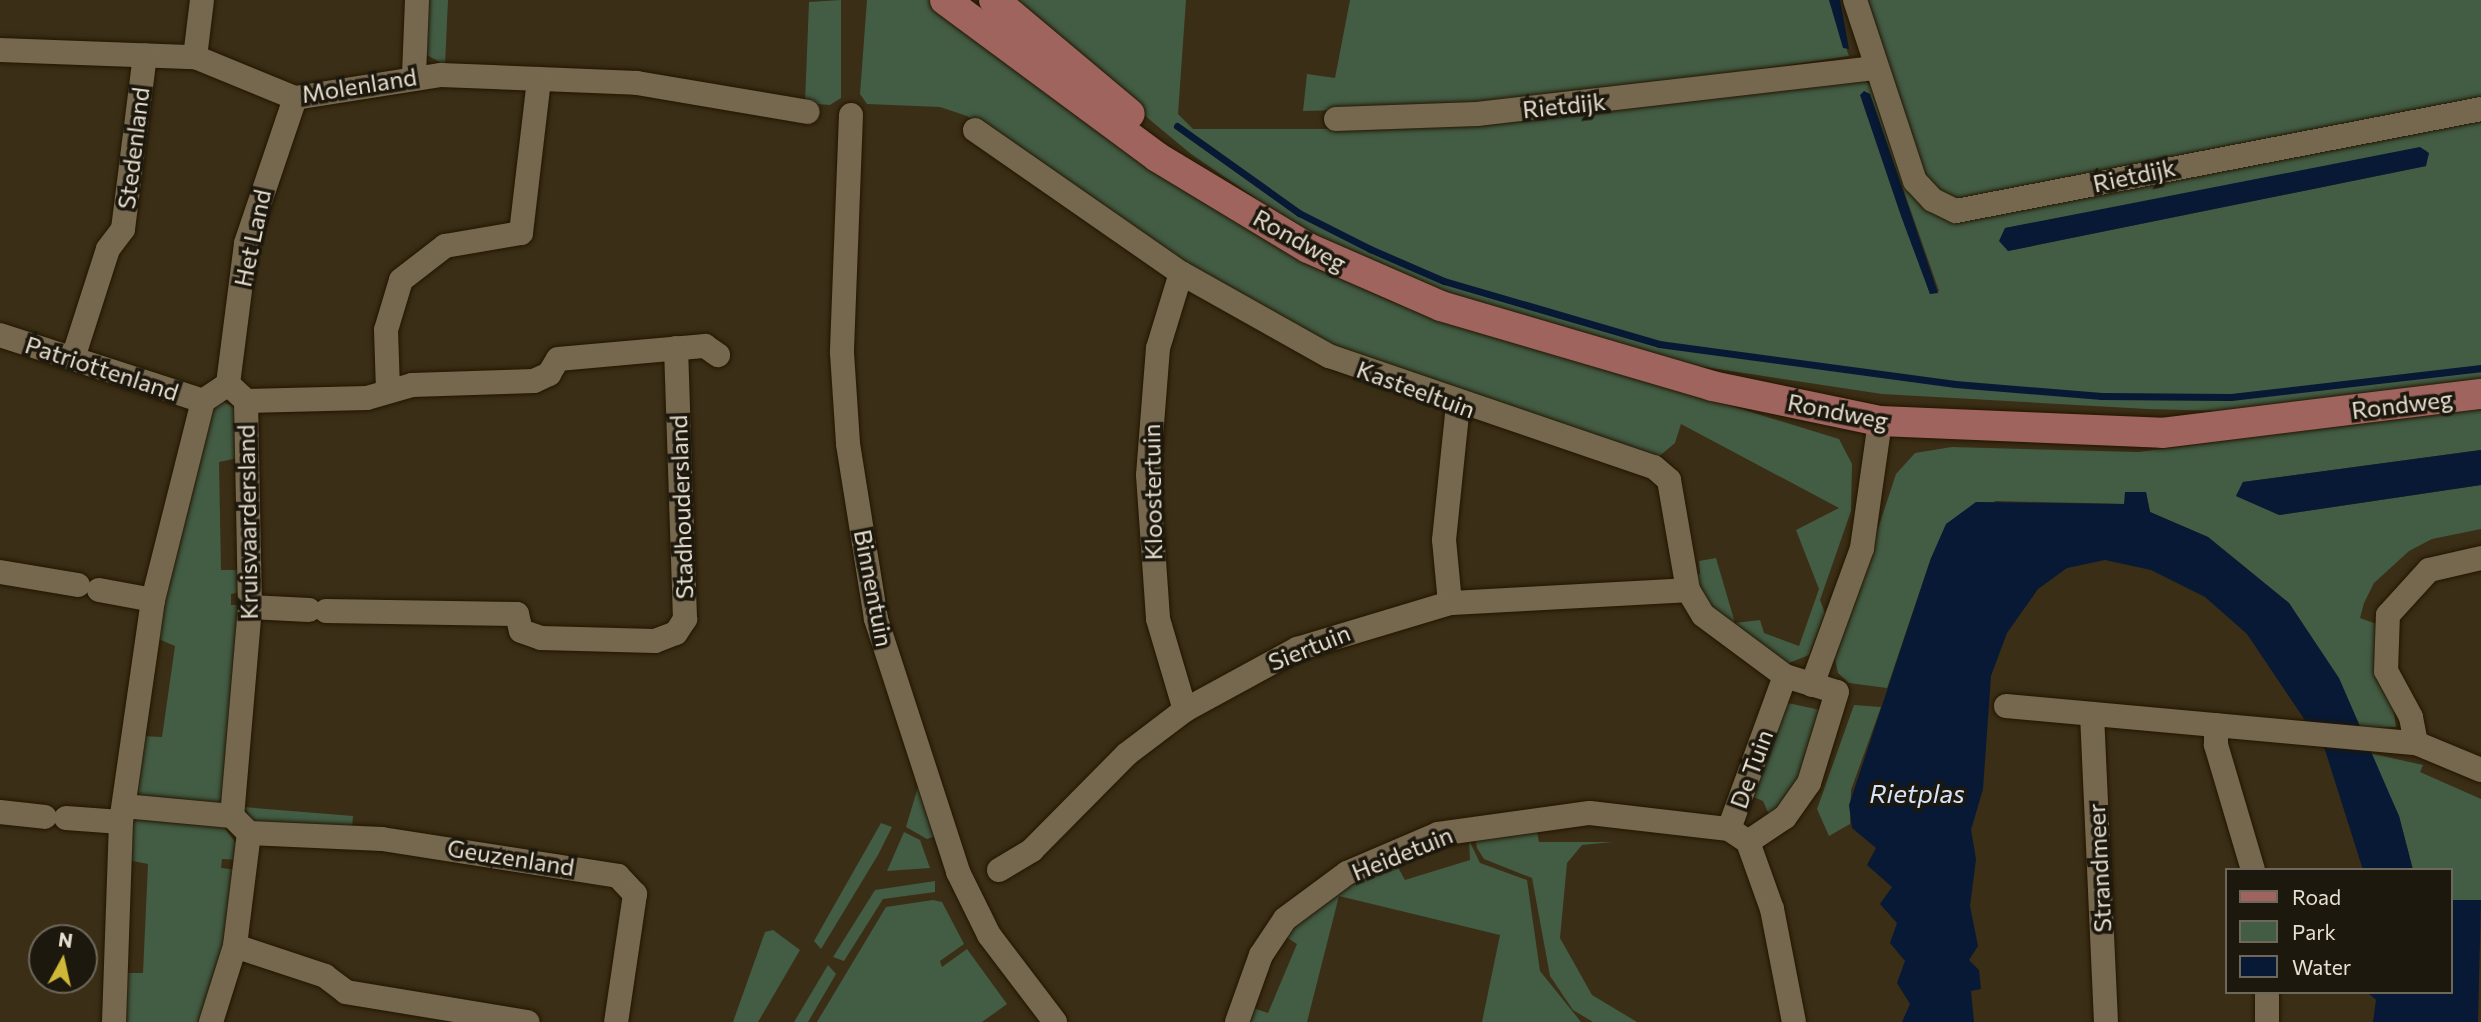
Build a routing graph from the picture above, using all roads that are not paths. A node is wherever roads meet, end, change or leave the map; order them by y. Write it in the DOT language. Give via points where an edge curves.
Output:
graph roads {
  1 [pos="202,0"];
  2 [pos="417,0"];
  3 [pos="945,0"];
  4 [pos="994,0"];
  5 [pos="1855,0"];
  6 [pos="0,50"];
  7 [pos="145,55"];
  8 [pos="195,57"];
  9 [pos="1874,68"];
  10 [pos="414,75"];
  11 [pos="539,79"];
  12 [pos="295,98"];
  13 [pos="2481,109"];
  14 [pos="808,112"];
  15 [pos="851,115"];
  16 [pos="1336,119"];
  17 [pos="975,130"];
  18 [pos="1231,200"];
  19 [pos="1181,273"];
  20 [pos="0,335"];
  21 [pos="676,348"];
  22 [pos="718,355"];
  23 [pos="74,358"];
  24 [pos="228,384"];
  25 [pos="388,390"];
  26 [pos="2481,394"];
  27 [pos="203,401"];
  28 [pos="246,401"];
  29 [pos="1458,405"];
  30 [pos="1880,421"];
  31 [pos="2481,558"];
  32 [pos="0,572"];
  33 [pos="1688,590"];
  34 [pos="153,600"];
  35 [pos="1450,603"];
  36 [pos="250,607"];
  37 [pos="1785,676"];
  38 [pos="1812,685"];
  39 [pos="2006,706"];
  40 [pos="1185,710"];
  41 [pos="2092,714"];
  42 [pos="2216,725"];
  43 [pos="2416,743"];
  44 [pos="2481,770"];
  45 [pos="0,812"];
  46 [pos="122,814"];
  47 [pos="241,825"];
  48 [pos="1738,836"];
  49 [pos="2252,868"];
  50 [pos="999,870"];
  51 [pos="235,946"];
  52 [pos="2267,994"];
  53 [pos="114,1022"];
  54 [pos="211,1022"];
  55 [pos="528,1022"];
  56 [pos="616,1022"];
  57 [pos="1055,1022"];
  58 [pos="1237,1022"];
  59 [pos="1794,1022"];
  60 [pos="2106,1022"];
  61 [pos="2267,1022"];
  1 -- 8 [label="street"];
  2 -- 10 [label="street"];
  3 -- 18 [label="main road, Rondweg" via="1157,157"];
  4 -- 18 [label="main road, Rondweg"];
  5 -- 9 [label="street, Rietdijk"];
  6 -- 7 [label="street, Molenland"];
  7 -- 8 [label="street, Molenland"];
  7 -- 23 [label="street, Stedenland" via="123,229 108,249"];
  8 -- 12 [label="street, Molenland"];
  9 -- 13 [label="street, Rietdijk" via="1915,180 1933,200 1956,211"];
  9 -- 16 [label="street, Rietdijk" via="1477,114"];
  10 -- 11 [label="street, Molenland"];
  10 -- 12 [label="street, Molenland"];
  11 -- 14 [label="street, Molenland" via="637,83"];
  11 -- 25 [label="street" via="521,233 445,246 401,280 386,330"];
  12 -- 24 [label="street, Het Land" via="246,243"];
  15 -- 57 [label="street, Binnentuin" via="842,353 848,444 876,618 958,872 989,935"];
  17 -- 19 [label="street, Kasteeltuin"];
  18 -- 30 [label="main road, Rondweg" via="1308,248 1441,306 1712,386"];
  19 -- 29 [label="street, Kasteeltuin" via="1329,356"];
  19 -- 40 [label="street, Kloostertuin" via="1158,348 1148,475 1158,619"];
  20 -- 23 [label="street, Patriottenland"];
  21 -- 22 [label="street" via="705,346"];
  21 -- 25 [label="street" via="558,359 550,374 534,381"];
  21 -- 36 [label="street, Stadhoudersland" via="685,620 676,633 655,642 541,638 521,631 517,614"];
  23 -- 27 [label="street, Patriottenland"];
  24 -- 27 [label="street, Kruisvaardersland"];
  24 -- 28 [label="street, Kruisvaardersland"];
  25 -- 28 [label="street" via="367,398"];
  26 -- 30 [label="main road, Rondweg" via="2162,433"];
  27 -- 34 [label="street, Kruisvaardersland"];
  28 -- 36 [label="street, Kruisvaardersland"];
  29 -- 33 [label="street, Kasteeltuin" via="1654,467 1669,480 1677,507"];
  29 -- 35 [label="street" via="1444,540"];
  30 -- 38 [label="street" via="1862,548"];
  31 -- 43 [label="street" via="2429,570 2388,615 2386,671 2411,717"];
  32 -- 34 [label="street"];
  33 -- 35 [label="street, Siertuin"];
  33 -- 37 [label="street" via="1730,640"];
  34 -- 46 [label="street, Kruisvaardersland"];
  35 -- 40 [label="street, Siertuin" via="1297,649"];
  36 -- 47 [label="street, Kruisvaardersland"];
  37 -- 38 [label="street, De Tuin"];
  37 -- 48 [label="street, De Tuin"];
  38 -- 48 [label="street, De Tuin" via="1837,692 1810,783 1786,817"];
  39 -- 41 [label="street"];
  40 -- 50 [label="street, Siertuin" via="1126,754 1032,850"];
  41 -- 42 [label="street"];
  41 -- 60 [label="street, Strandmeer"];
  42 -- 43 [label="street"];
  42 -- 49 [label="street" via="2216,745"];
  43 -- 44 [label="street"];
  45 -- 46 [label="street" via="56,817"];
  46 -- 47 [label="street"];
  46 -- 53 [label="street, Kruisvaardersland"];
  47 -- 51 [label="street, Kruisvaardersland"];
  47 -- 56 [label="street, Geuzenland" via="395,840 618,876 635,894"];
  48 -- 58 [label="street, Heidetuin" via="1590,813 1438,834 1347,873 1285,919 1261,956"];
  48 -- 59 [label="street" via="1772,909"];
  51 -- 54 [label="street, Kruisvaardersland"];
  51 -- 55 [label="street" via="325,976 346,992"];
  52 -- 61 [label="street"];
}
